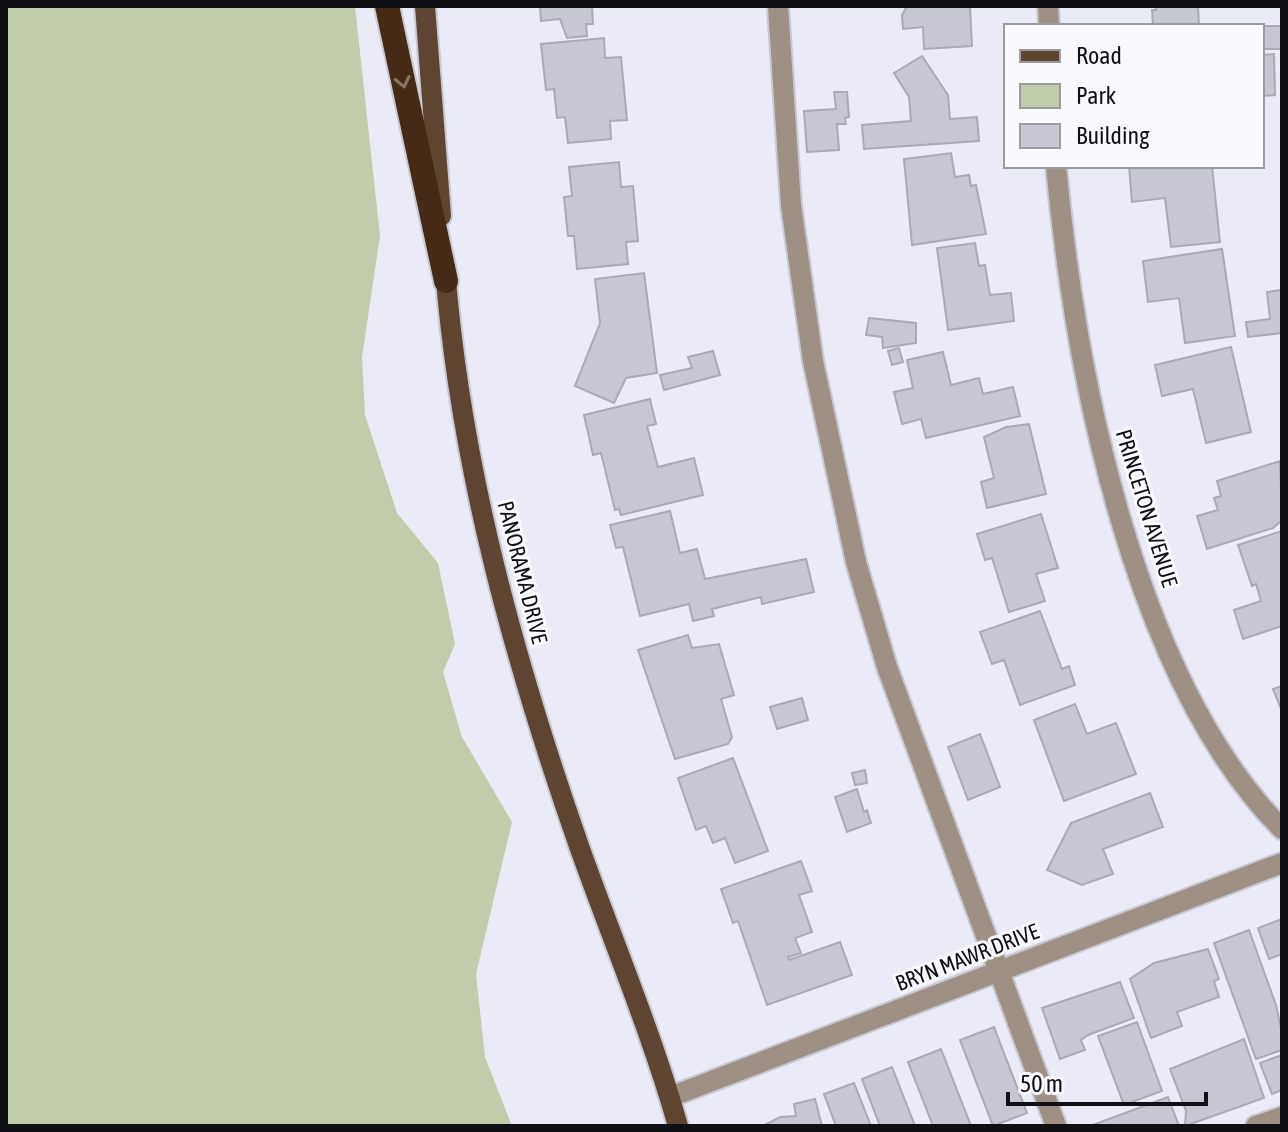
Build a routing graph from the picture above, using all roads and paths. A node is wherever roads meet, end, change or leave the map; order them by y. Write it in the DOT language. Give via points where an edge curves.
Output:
graph roads {
  1 [pos="387,6"];
  2 [pos="425,6"];
  3 [pos="778,6"];
  4 [pos="1056,168"];
  5 [pos="446,281"];
  6 [pos="1282,829"];
  7 [pos="1282,863"];
  8 [pos="1000,971"];
  9 [pos="670,1097"];
  10 [pos="1282,1117"];
  11 [pos="678,1126"];
  12 [pos="1056,1126"];
  13 [pos="1256,1126"];
  1 -- 5 [label="highway, one-way"];
  2 -- 5 [label="main road, PANORAMA DRIVE"];
  3 -- 8 [label="street" via="791,205 813,361 856,562 887,667"];
  4 -- 6 [label="street, PRINCETON AVENUE" via="1075,317 1101,439 1166,648 1207,733"];
  5 -- 9 [label="main road, PANORAMA DRIVE" via="462,403 511,631 569,818"];
  7 -- 8 [label="street, BRYN MAWR DRIVE"];
  8 -- 9 [label="street, BRYN MAWR DRIVE"];
  8 -- 12 [label="street"];
  9 -- 11 [label="main road, PANORAMA DRIVE"];
  10 -- 13 [label="street"];
}
